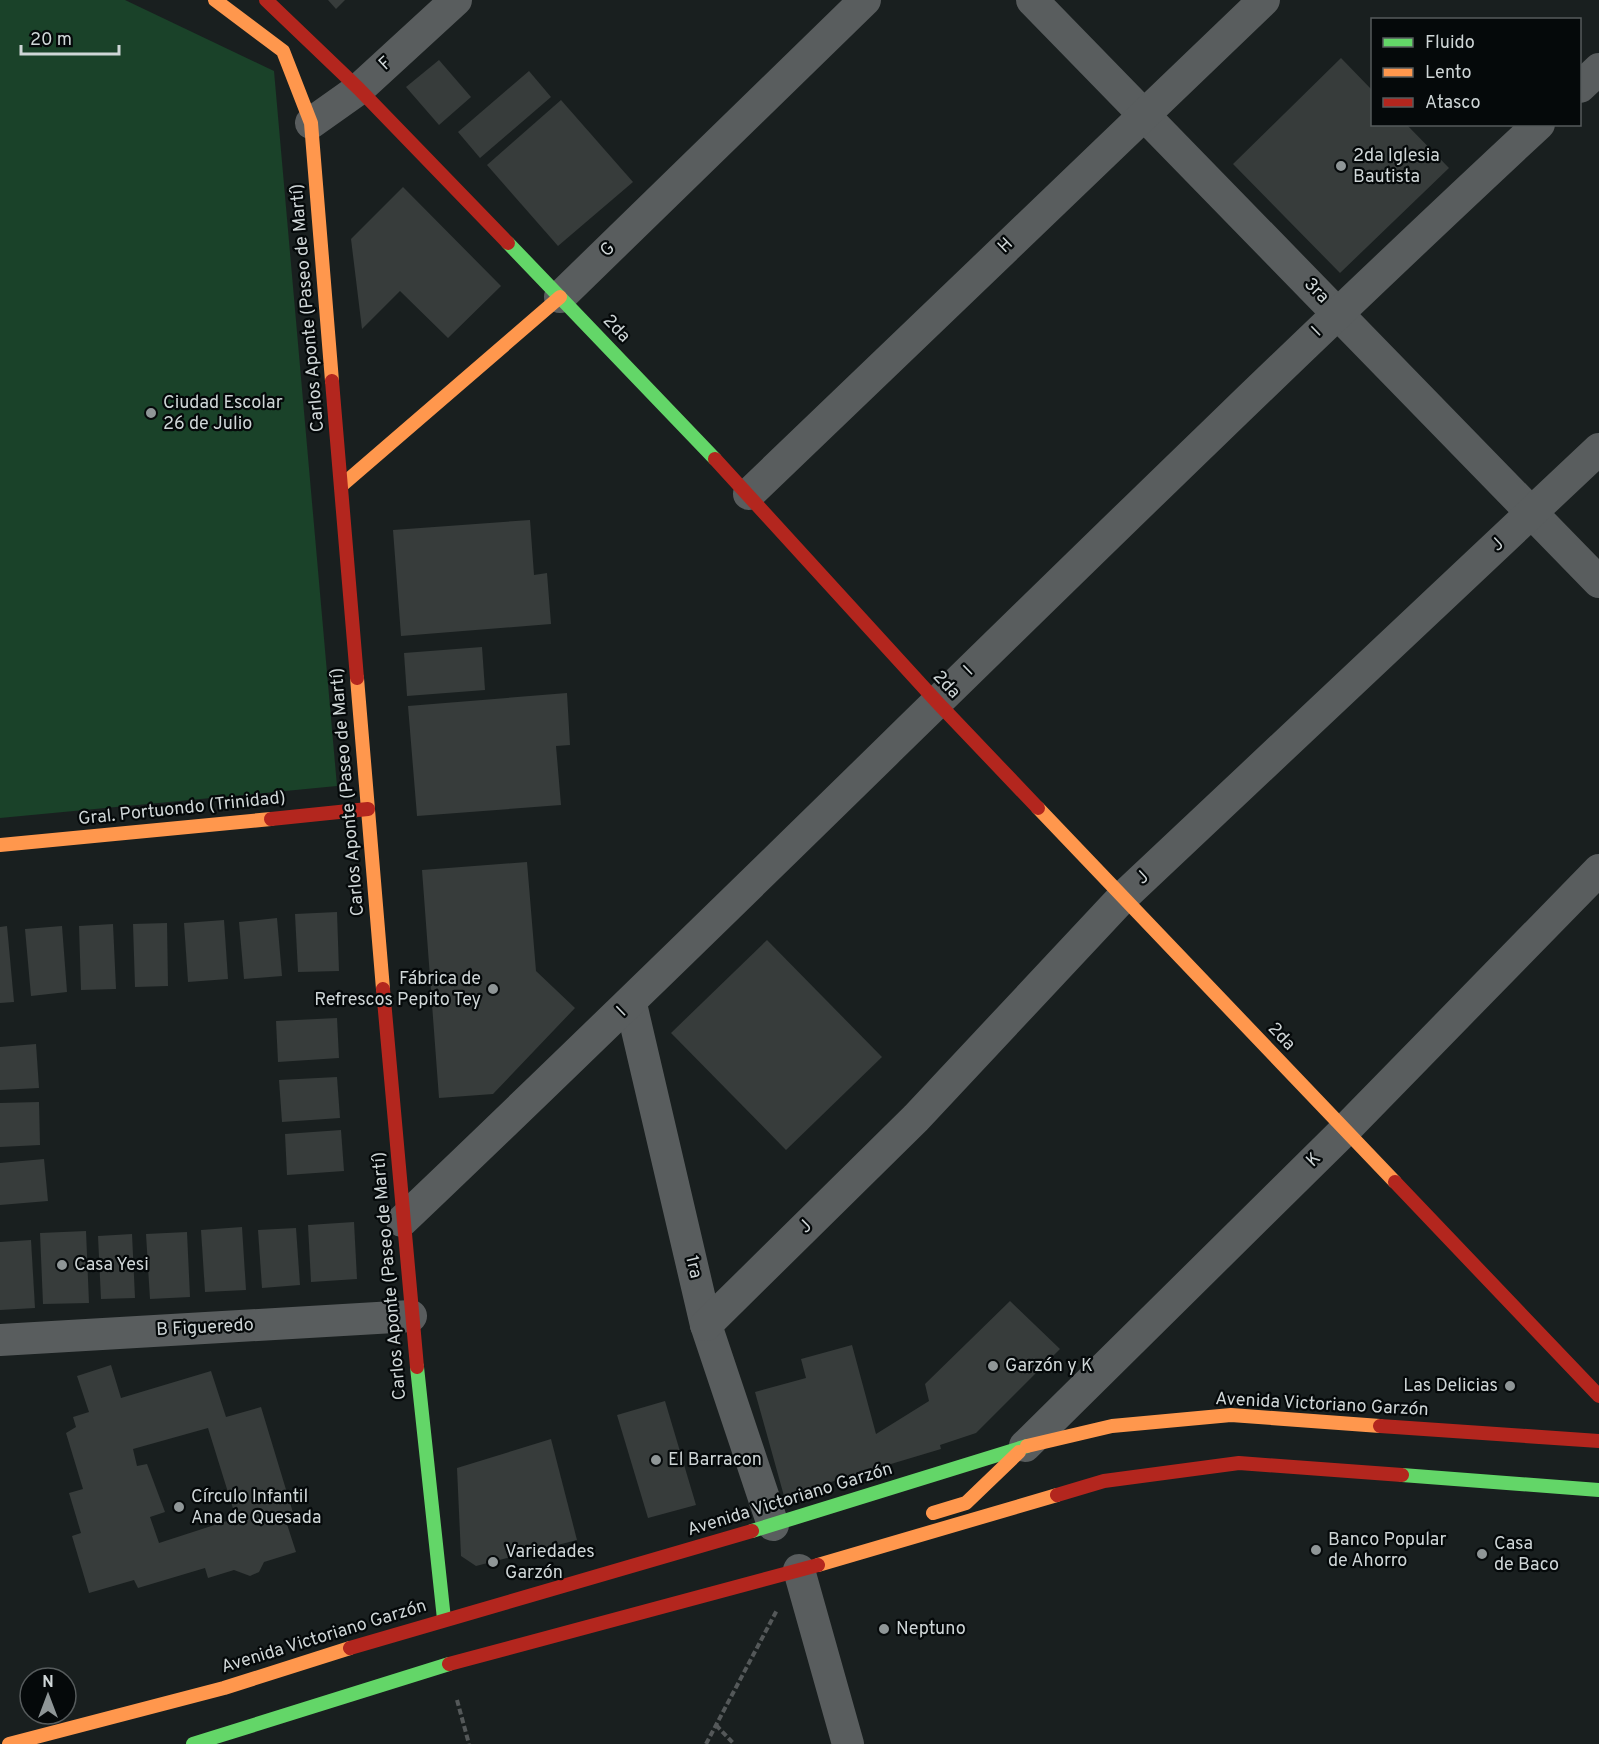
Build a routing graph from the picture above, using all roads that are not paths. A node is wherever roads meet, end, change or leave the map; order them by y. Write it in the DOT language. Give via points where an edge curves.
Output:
graph roads {
  1 [pos="215,0"];
  2 [pos="266,0"];
  3 [pos="456,0"];
  4 [pos="865,0"];
  5 [pos="1032,0"];
  6 [pos="1264,0"];
  7 [pos="1599,69"];
  8 [pos="1581,86"];
  9 [pos="359,89"];
  10 [pos="1145,113"];
  11 [pos="311,123"];
  12 [pos="1537,126"];
  13 [pos="560,297"];
  14 [pos="1336,313"];
  15 [pos="1599,449"];
  16 [pos="340,486"];
  17 [pos="749,494"];
  18 [pos="1532,514"];
  19 [pos="1599,582"];
  20 [pos="937,702"];
  21 [pos="368,808"];
  22 [pos="0,845"];
  23 [pos="1599,870"];
  24 [pos="1122,898"];
  25 [pos="631,1004"];
  26 [pos="1346,1129"];
  27 [pos="402,1221"];
  28 [pos="411,1316"];
  29 [pos="706,1325"];
  30 [pos="0,1340"];
  31 [pos="1599,1396"];
  32 [pos="1599,1441"];
  33 [pos="1025,1446"];
  34 [pos="1599,1491"];
  35 [pos="920,1517"];
  36 [pos="773,1525"];
  37 [pos="889,1530"];
  38 [pos="856,1555"];
  39 [pos="799,1570"];
  40 [pos="444,1619"];
  41 [pos="9,1744"];
  42 [pos="194,1744"];
  43 [pos="848,1744"];
  1 -- 11 [label="main road, Carlos Aponte (Paseo de Martí)" via="283,51"];
  2 -- 9 [label="main road, 2da"];
  3 -- 9 [label="street, F"];
  4 -- 13 [label="street, G"];
  5 -- 10 [label="street, 3ra"];
  6 -- 10 [label="street, H"];
  7 -- 8 [label="street"];
  9 -- 11 [label="street, F"];
  9 -- 13 [label="main road, 2da"];
  10 -- 14 [label="street, 3ra"];
  10 -- 17 [label="street, H"];
  11 -- 16 [label="main road, Carlos Aponte (Paseo de Martí)"];
  12 -- 14 [label="street, I"];
  13 -- 16 [label="main road, G"];
  13 -- 17 [label="main road, 2da"];
  14 -- 18 [label="street, 3ra"];
  14 -- 20 [label="street, I"];
  15 -- 18 [label="street, J"];
  16 -- 21 [label="main road, Carlos Aponte (Paseo de Martí)"];
  17 -- 20 [label="main road, 2da"];
  18 -- 19 [label="street, 3ra"];
  18 -- 24 [label="street, J"];
  20 -- 24 [label="main road, 2da"];
  20 -- 25 [label="street, I"];
  21 -- 22 [label="main road, Gral. Portuondo (Trinidad)"];
  21 -- 27 [label="main road, Carlos Aponte (Paseo de Martí)"];
  23 -- 26 [label="street, K"];
  24 -- 26 [label="main road, 2da"];
  24 -- 29 [label="street, J" via="916,1118"];
  25 -- 27 [label="street, I"];
  25 -- 29 [label="street, 1ra"];
  26 -- 31 [label="main road, 2da"];
  26 -- 33 [label="street, K"];
  27 -- 28 [label="main road, Carlos Aponte (Paseo de Martí)"];
  28 -- 30 [label="street, B Figueredo"];
  28 -- 40 [label="main road, Carlos Aponte (Paseo de Martí)"];
  29 -- 36 [label="street, 1ra"];
  32 -- 33 [label="main road, Avenida Victoriano Garzón" via="1231,1414 1112,1426"];
  33 -- 35 [label="main road" via="966,1503"];
  33 -- 36 [label="main road, Avenida Victoriano Garzón"];
  34 -- 38 [label="main road" via="1239,1463 1104,1481"];
  36 -- 40 [label="main road, Avenida Victoriano Garzón"];
  37 -- 38 [label="main road"];
  38 -- 39 [label="main road"];
  39 -- 42 [label="main road" via="492,1651"];
  39 -- 43 [label="street"];
  40 -- 41 [label="main road, Avenida Victoriano Garzón" via="224,1688"];
}
